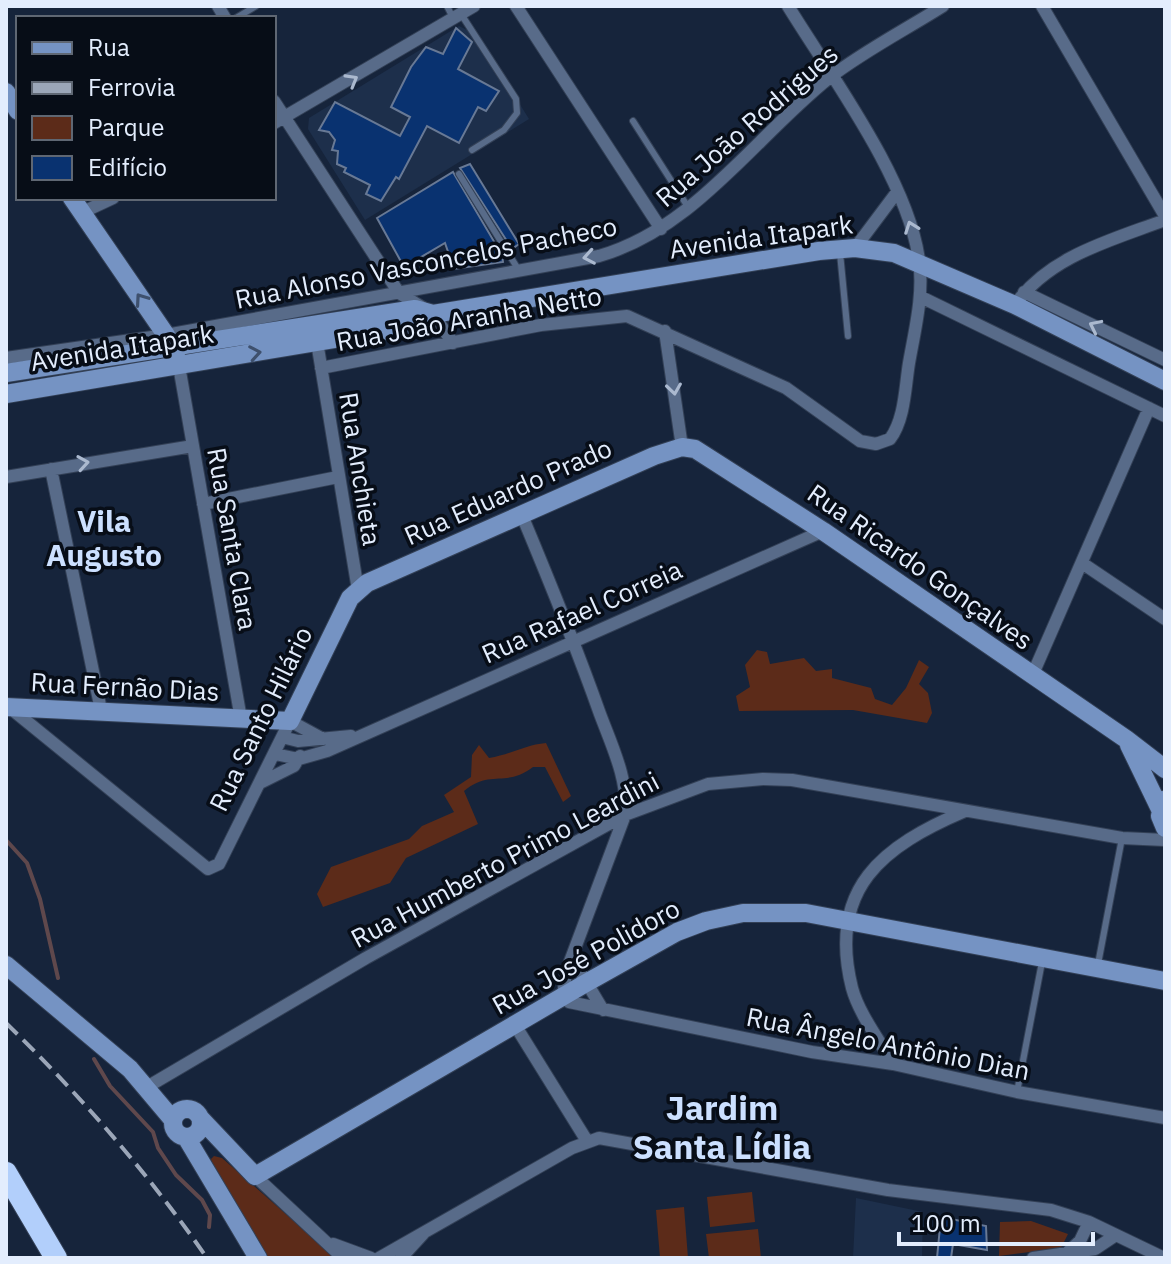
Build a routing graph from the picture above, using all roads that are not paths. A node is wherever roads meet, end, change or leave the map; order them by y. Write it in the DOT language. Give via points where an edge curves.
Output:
graph roads {
  1 [pos="447,6"];
  2 [pos="474,6"];
  3 [pos="516,6"];
  4 [pos="788,6"];
  5 [pos="943,6"];
  6 [pos="1042,6"];
  7 [pos="457,16"];
  8 [pos="831,76"];
  9 [pos="279,121"];
  10 [pos="633,121"];
  11 [pos="472,150"];
  12 [pos="459,174"];
  13 [pos="897,192"];
  14 [pos="103,200"];
  15 [pos="77,205"];
  16 [pos="688,207"];
  17 [pos="1165,218"];
  18 [pos="661,229"];
  19 [pos="847,249"];
  20 [pos="920,262"];
  21 [pos="518,269"];
  22 [pos="399,293"];
  23 [pos="921,297"];
  24 [pos="1020,298"];
  25 [pos="433,314"];
  26 [pos="314,325"];
  27 [pos="665,331"];
  28 [pos="848,336"];
  29 [pos="169,340"];
  30 [pos="453,343"];
  31 [pos="6,358"];
  32 [pos="1165,360"];
  33 [pos="179,366"];
  34 [pos="321,368"];
  35 [pos="6,373"];
  36 [pos="88,380"];
  37 [pos="1165,381"];
  38 [pos="6,394"];
  39 [pos="1149,408"];
  40 [pos="1165,416"];
  41 [pos="193,446"];
  42 [pos="682,447"];
  43 [pos="51,469"];
  44 [pos="6,477"];
  45 [pos="338,477"];
  46 [pos="203,504"];
  47 [pos="521,513"];
  48 [pos="823,531"];
  49 [pos="1082,563"];
  50 [pos="358,590"];
  51 [pos="1165,619"];
  52 [pos="574,639"];
  53 [pos="1032,676"];
  54 [pos="7,707"];
  55 [pos="101,710"];
  56 [pos="241,719"];
  57 [pos="286,729"];
  58 [pos="358,734"];
  59 [pos="323,739"];
  60 [pos="1126,739"];
  61 [pos="298,741"];
  62 [pos="275,754"];
  63 [pos="299,759"];
  64 [pos="1165,769"];
  65 [pos="260,784"];
  66 [pos="1163,803"];
  67 [pos="965,811"];
  68 [pos="625,815"];
  69 [pos="1165,829"];
  70 [pos="1122,838"];
  71 [pos="1165,840"];
  72 [pos="1151,842"];
  73 [pos="848,922"];
  74 [pos="1043,956"];
  75 [pos="572,958"];
  76 [pos="6,965"];
  77 [pos="1098,967"];
  78 [pos="1165,981"];
  79 [pos="586,983"];
  80 [pos="563,996"];
  81 [pos="603,1010"];
  82 [pos="515,1025"];
  83 [pos="893,1064"];
  84 [pos="149,1084"];
  85 [pos="1017,1092"];
  86 [pos="1165,1118"];
  87 [pos="189,1126"];
  88 [pos="587,1141"];
  89 [pos="6,1173"];
  90 [pos="255,1176"];
  91 [pos="1089,1222"];
  92 [pos="425,1232"];
  93 [pos="1116,1235"];
  94 [pos="330,1243"];
  95 [pos="1067,1253"];
  96 [pos="56,1258"];
  97 [pos="258,1258"];
  98 [pos="343,1258"];
  99 [pos="371,1258"];
  100 [pos="381,1258"];
  101 [pos="401,1258"];
  102 [pos="1033,1258"];
  103 [pos="1164,1258"];
  1 -- 7 [label="lane"];
  2 -- 7 [label="street"];
  3 -- 18 [label="street"];
  4 -- 8 [label="street, Rua João Aranha Netto"];
  5 -- 8 [label="street, Rua João Rodrigues"];
  6 -- 17 [label="street"];
  9 -- 7 [label="street, one-way"];
  7 -- 11 [label="lane" via="516,99 512,123"];
  8 -- 13 [label="street, Rua João Aranha Netto"];
  8 -- 16 [label="street, Rua João Rodrigues"];
  9 -- 22 [label="street"];
  10 -- 16 [label="lane"];
  12 -- 21 [label="lane"];
  13 -- 19 [label="street"];
  20 -- 13 [label="street, Rua João Aranha Netto, one-way"];
  14 -- 15 [label="street"];
  29 -- 15 [label="street, one-way"];
  16 -- 18 [label="street, Rua João Rodrigues"];
  17 -- 24 [label="street" via="1065,261"];
  18 -- 21 [label="street, Rua Alonso Vasconcelos Pacheco, one-way" via="622,250"];
  19 -- 20 [label="street, Avenida Itapark" via="894,253"];
  19 -- 25 [label="street, Avenida Itapark"];
  19 -- 28 [label="lane"];
  20 -- 23 [label="street, Rua João Aranha Netto"];
  20 -- 24 [label="street, Avenida Itapark"];
  21 -- 22 [label="street, Rua Alonso Vasconcelos Pacheco"];
  22 -- 25 [label="street"];
  22 -- 26 [label="street, Rua Alonso Vasconcelos Pacheco"];
  23 -- 27 [label="street, Rua João Aranha Netto" via="900,418 890,439 876,444 860,441 776,382"];
  23 -- 39 [label="street"];
  32 -- 24 [label="street, one-way"];
  24 -- 37 [label="street, Avenida Itapark"];
  25 -- 26 [label="street, Avenida Itapark" via="415,309"];
  25 -- 30 [label="street"];
  26 -- 29 [label="street, Avenida Itapark"];
  33 -- 26 [label="street, Avenida Itapark, one-way"];
  26 -- 34 [label="street, Rua Anchieta"];
  27 -- 30 [label="street, Rua João Aranha Netto" via="627,316 599,316"];
  27 -- 42 [label="street, one-way"];
  29 -- 31 [label="street"];
  29 -- 33 [label="street"];
  29 -- 35 [label="street, Avenida Itapark"];
  29 -- 36 [label="street" via="168,357 160,363"];
  30 -- 34 [label="street, Rua João Aranha Netto"];
  33 -- 36 [label="street, Avenida Itapark"];
  33 -- 41 [label="street, Rua Santa Clara"];
  34 -- 45 [label="street, Rua Anchieta"];
  36 -- 38 [label="street, Avenida Itapark"];
  39 -- 40 [label="street"];
  39 -- 49 [label="street"];
  43 -- 41 [label="street, one-way"];
  41 -- 46 [label="street, Rua Santa Clara"];
  42 -- 47 [label="street, Rua Eduardo Prado"];
  42 -- 48 [label="street, Rua Ricardo Gonçalves" via="707,454"];
  43 -- 44 [label="street"];
  43 -- 55 [label="street"];
  45 -- 46 [label="street"];
  45 -- 50 [label="street, Rua Anchieta"];
  46 -- 56 [label="street, Rua Santa Clara"];
  47 -- 50 [label="street, Rua Eduardo Prado"];
  47 -- 52 [label="street"];
  48 -- 52 [label="street, Rua Rafael Correia"];
  48 -- 53 [label="street, Rua Ricardo Gonçalves"];
  49 -- 51 [label="street"];
  49 -- 53 [label="street"];
  50 -- 57 [label="street, Rua Santo Hilário"];
  52 -- 58 [label="street, Rua Rafael Correia"];
  52 -- 68 [label="street" via="624,785"];
  53 -- 60 [label="street, Rua Ricardo Gonçalves"];
  54 -- 55 [label="street, Rua Fernão Dias"];
  54 -- 65 [label="street, Rua Santo Hilário" via="201,867 212,870 219,864"];
  55 -- 56 [label="street, Rua Fernão Dias"];
  56 -- 57 [label="street, Rua Fernão Dias"];
  57 -- 59 [label="street"];
  57 -- 61 [label="street, Rua Rafael Correia"];
  57 -- 62 [label="street, Rua Santo Hilário"];
  58 -- 59 [label="street, Rua Rafael Correia"];
  58 -- 63 [label="street, Rua Rafael Correia"];
  59 -- 61 [label="street, Rua Rafael Correia"];
  60 -- 64 [label="street, Rua Ricardo Gonçalves"];
  60 -- 66 [label="street"];
  61 -- 63 [label="street"];
  62 -- 63 [label="street"];
  62 -- 65 [label="street, Rua Santo Hilário"];
  63 -- 65 [label="street, Rua Rafael Correia"];
  66 -- 69 [label="street"];
  67 -- 68 [label="street, Rua Humberto Primo Leardini" via="763,779 708,784"];
  67 -- 70 [label="street, Rua Humberto Primo Leardini"];
  67 -- 73 [label="street" via="886,853 871,869"];
  68 -- 75 [label="street"];
  68 -- 84 [label="street, Rua Humberto Primo Leardini"];
  69 -- 72 [label="street"];
  70 -- 72 [label="street, Rua Humberto Primo Leardini"];
  70 -- 77 [label="lane"];
  71 -- 72 [label="street, Rua Humberto Primo Leardini"];
  73 -- 74 [label="street, Rua José Polidoro"];
  73 -- 79 [label="street, Rua José Polidoro" via="773,911 706,921"];
  73 -- 83 [label="street" via="853,989"];
  74 -- 77 [label="street, Rua José Polidoro"];
  74 -- 85 [label="lane"];
  75 -- 79 [label="street"];
  75 -- 80 [label="street"];
  76 -- 84 [label="street"];
  77 -- 78 [label="street, Rua José Polidoro"];
  79 -- 80 [label="street, Rua José Polidoro"];
  79 -- 81 [label="street"];
  80 -- 81 [label="street, Rua Ângelo Antônio Dian"];
  80 -- 82 [label="street, Rua José Polidoro"];
  81 -- 83 [label="street, Rua Ângelo Antônio Dian"];
  82 -- 88 [label="street"];
  82 -- 90 [label="street, Rua José Polidoro"];
  83 -- 85 [label="street, Rua Ângelo Antônio Dian"];
  84 -- 87 [label="street"];
  85 -- 86 [label="street, Rua Ângelo Antônio Dian"];
  87 -- 90 [label="street"];
  87 -- 97 [label="street" via="211,1182"];
  88 -- 91 [label="street" via="614,1139 888,1190 1051,1210"];
  88 -- 92 [label="street"];
  89 -- 96 [label="highway"];
  90 -- 94 [label="street"];
  91 -- 93 [label="street"];
  91 -- 95 [label="street"];
  92 -- 100 [label="street"];
  92 -- 101 [label="street"];
  93 -- 95 [label="street" via="1095,1249"];
  93 -- 103 [label="street"];
  94 -- 98 [label="street"];
  94 -- 99 [label="street"];
  95 -- 102 [label="street"];
}
